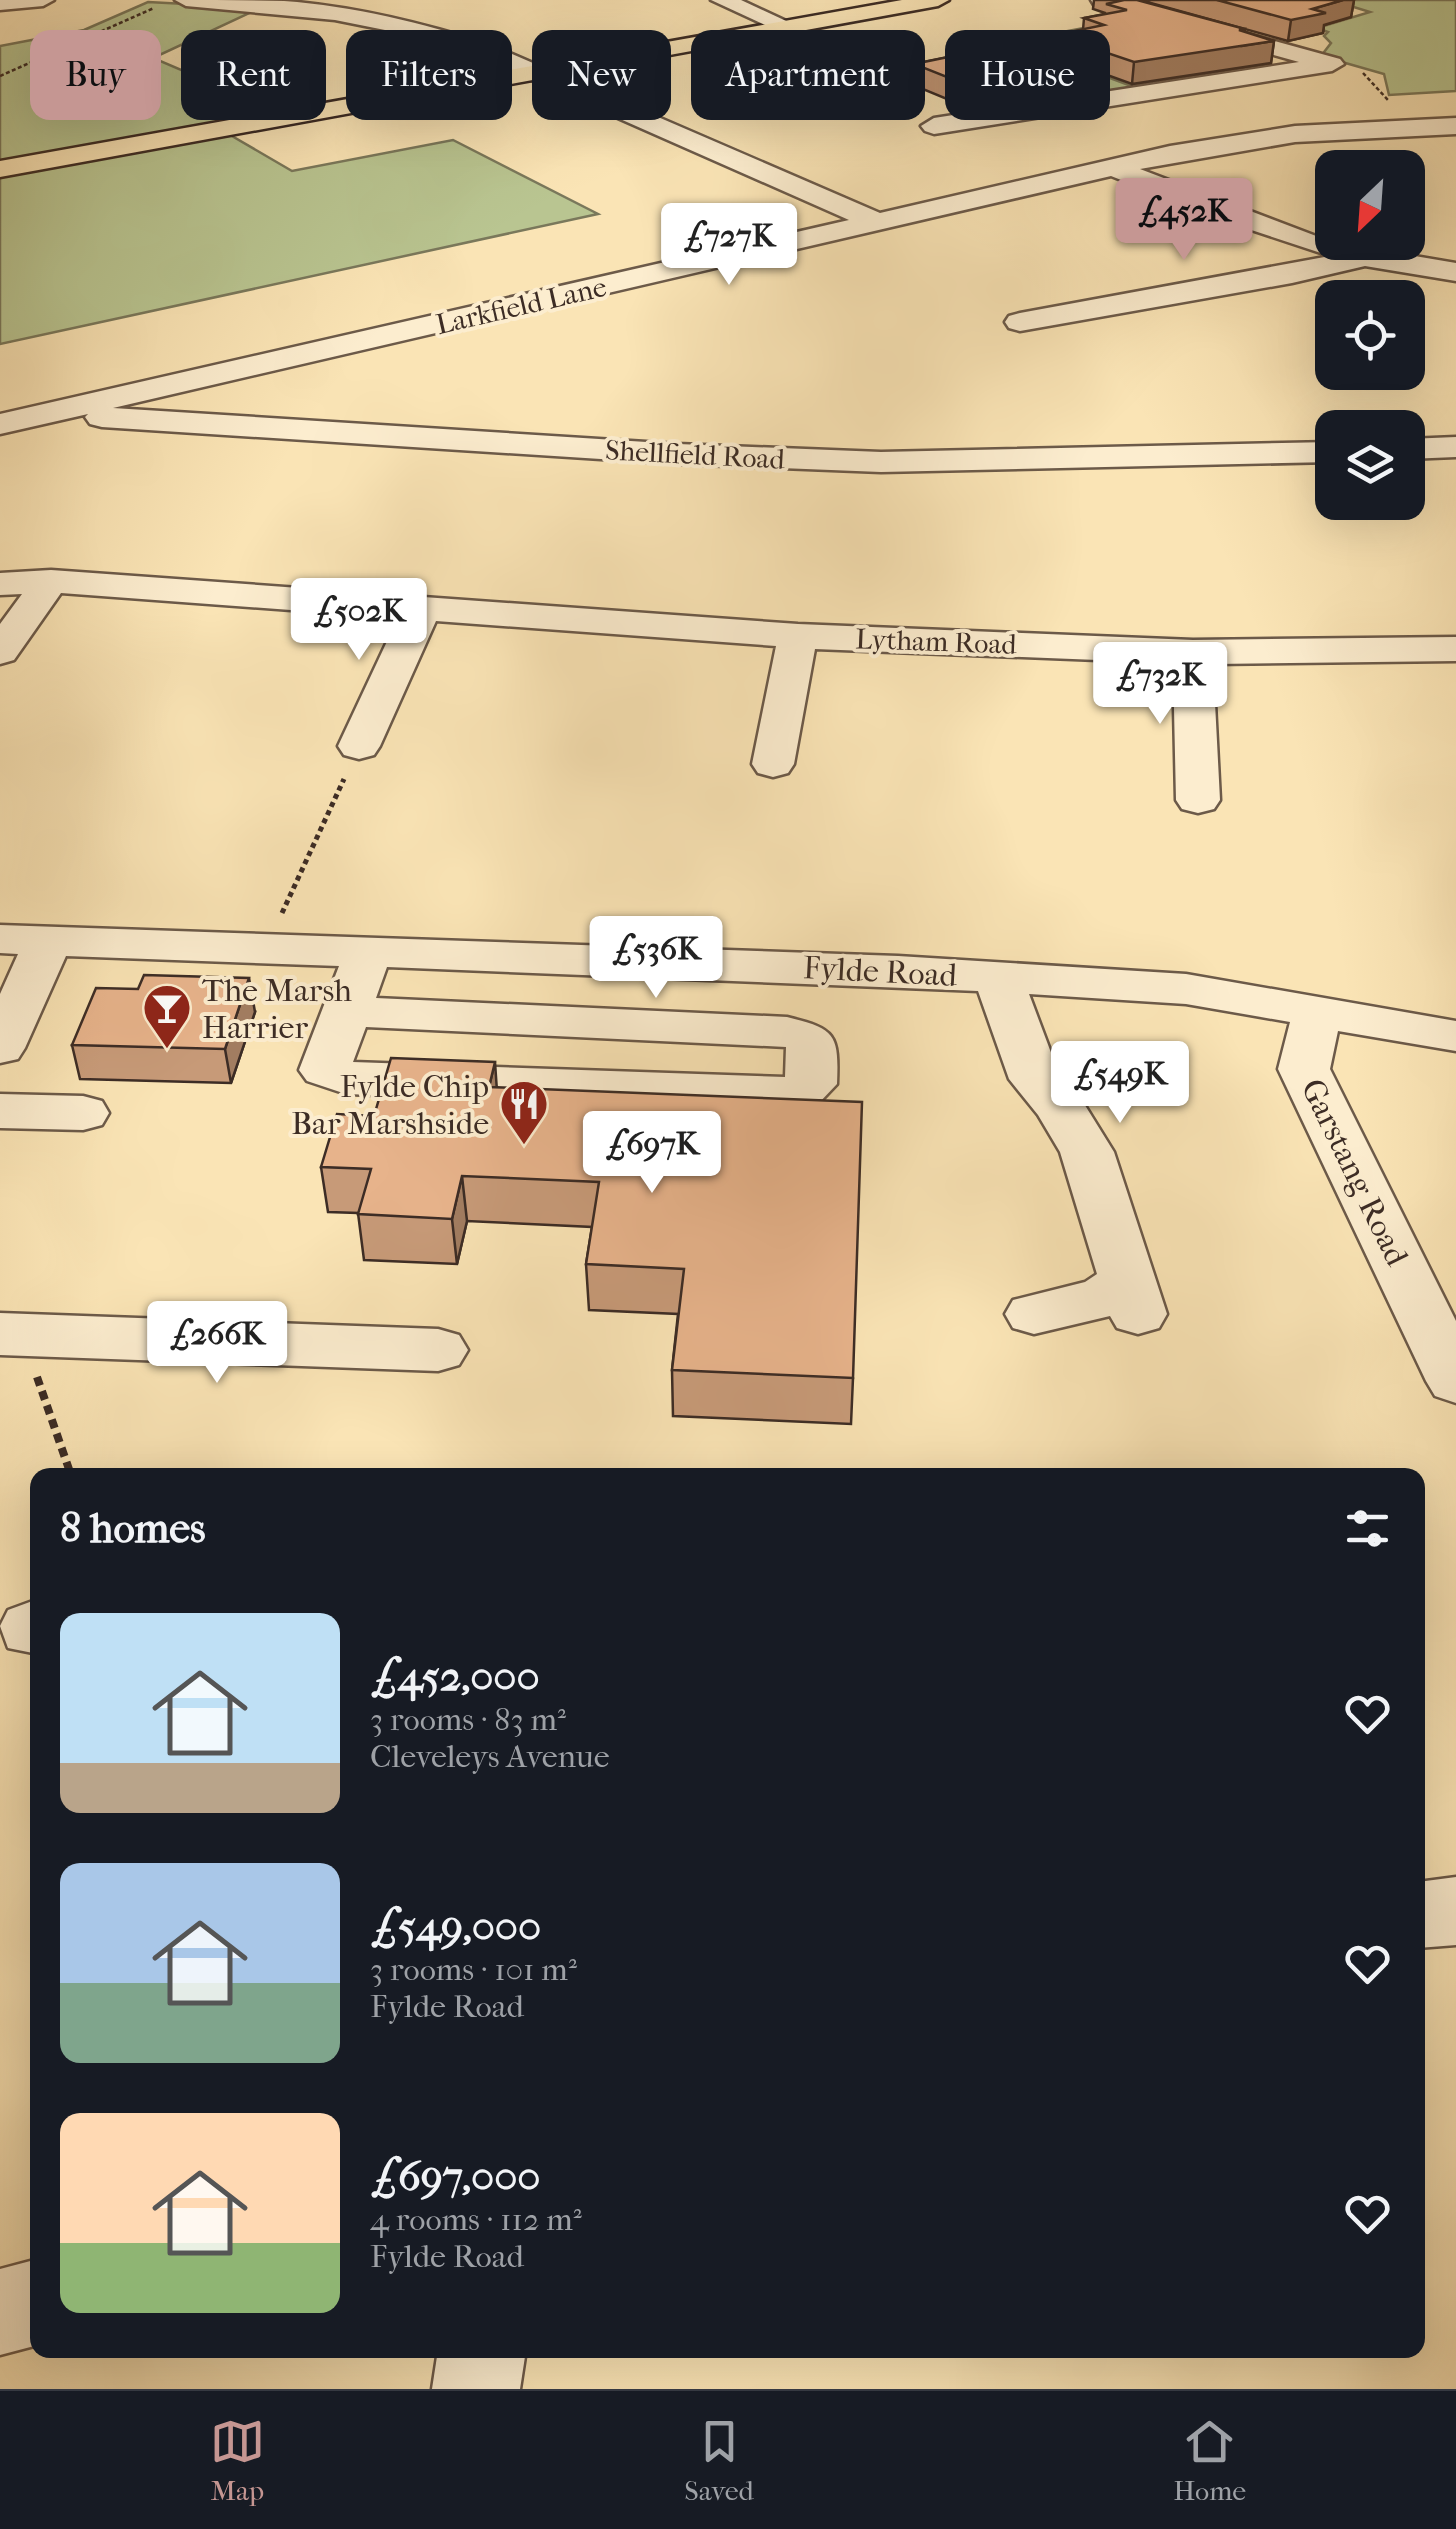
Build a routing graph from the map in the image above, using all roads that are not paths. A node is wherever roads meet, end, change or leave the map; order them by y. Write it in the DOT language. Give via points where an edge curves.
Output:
graph roads {
  1 [pos="43,0"];
  2 [pos="186,0"];
  3 [pos="722,0"];
  4 [pos="938,0"];
  5 [pos="1102,0"];
  6 [pos="0,3"];
  7 [pos="786,26"];
  8 [pos="671,48"];
  9 [pos="532,71"];
  10 [pos="532,74"];
  11 [pos="644,120"];
  12 [pos="934,126"];
  13 [pos="1456,126"];
  14 [pos="1115,168"];
  15 [pos="0,169"];
  16 [pos="880,224"];
  17 [pos="1315,243"];
  18 [pos="1352,260"];
  19 [pos="1374,260"];
  20 [pos="1456,272"];
  21 [pos="1020,322"];
  22 [pos="168,385"];
  23 [pos="60,410"];
  24 [pos="171,422"];
  25 [pos="0,424"];
  26 [pos="1456,447"];
  27 [pos="1425,448"];
  28 [pos="1315,452"];
  29 [pos="52,581"];
  30 [pos="0,584"];
  31 [pos="422,608"];
  32 [pos="798,636"];
  33 [pos="1456,649"];
  34 [pos="0,652"];
  35 [pos="1193,652"];
  36 [pos="359,746"];
  37 [pos="774,764"];
  38 [pos="1198,800"];
  39 [pos="0,939"];
  40 [pos="49,940"];
  41 [pos="369,950"];
  42 [pos="998,977"];
  43 [pos="352,1003"];
  44 [pos="1317,1012"];
  45 [pos="1456,1036"];
  46 [pos="0,1048"];
  47 [pos="0,1111"];
  48 [pos="83,1114"];
  49 [pos="1034,1314"];
  50 [pos="11,1334"];
  51 [pos="438,1350"];
  52 [pos="1456,1381"];
  53 [pos="1456,1911"];
  54 [pos="1425,1913"];
  55 [pos="30,2304"];
  56 [pos="0,2312"];
  57 [pos="481,2358"];
  58 [pos="476,2389"];
  1 -- 6 [label="street"];
  2 -- 9 [label="street" via="338,12 420,28"];
  3 -- 7 [label="street"];
  4 -- 7 [label="highway"];
  5 -- 12 [label="street" via="1332,64"];
  7 -- 8 [label="highway"];
  10 -- 15 [label="highway"];
  11 -- 16 [label="street"];
  13 -- 14 [label="street, Larkfield Lane" via="1295,134"];
  14 -- 16 [label="street, Larkfield Lane"];
  14 -- 17 [label="street"];
  16 -- 22 [label="street, Larkfield Lane"];
  18 -- 21 [label="street"];
  19 -- 20 [label="street"];
  22 -- 23 [label="street, Larkfield Lane"];
  22 -- 24 [label="street"];
  23 -- 24 [label="street, Shellfield Road"];
  23 -- 25 [label="street, Larkfield Lane"];
  24 -- 28 [label="street, Shellfield Road" via="882,462"];
  26 -- 27 [label="street"];
  29 -- 30 [label="street, Lytham Road"];
  29 -- 31 [label="street, Lytham Road"];
  29 -- 34 [label="street"];
  31 -- 32 [label="street, Lytham Road"];
  31 -- 36 [label="street"];
  32 -- 35 [label="street, Lytham Road"];
  32 -- 37 [label="street"];
  33 -- 35 [label="street, Lytham Road"];
  35 -- 38 [label="street"];
  39 -- 40 [label="street, Fylde Road"];
  40 -- 41 [label="street, Fylde Road"];
  40 -- 46 [label="street"];
  41 -- 42 [label="street, Fylde Road"];
  41 -- 43 [label="street"];
  42 -- 44 [label="street, Fylde Road" via="1186,989"];
  42 -- 49 [label="street" via="1035,1079 1087,1152 1133,1298"];
  43 -- 43 [label="street" via="364,1012 787,1032 813,1046 810,1084 800,1094 346,1078 325,1070"];
  44 -- 45 [label="street, Fylde Road"];
  44 -- 52 [label="street, Garstang Road" via="1304,1069"];
  47 -- 48 [label="street"];
  50 -- 51 [label="street"];
  53 -- 54 [label="street"];
  55 -- 56 [label="street"];
  57 -- 58 [label="street"];
}
